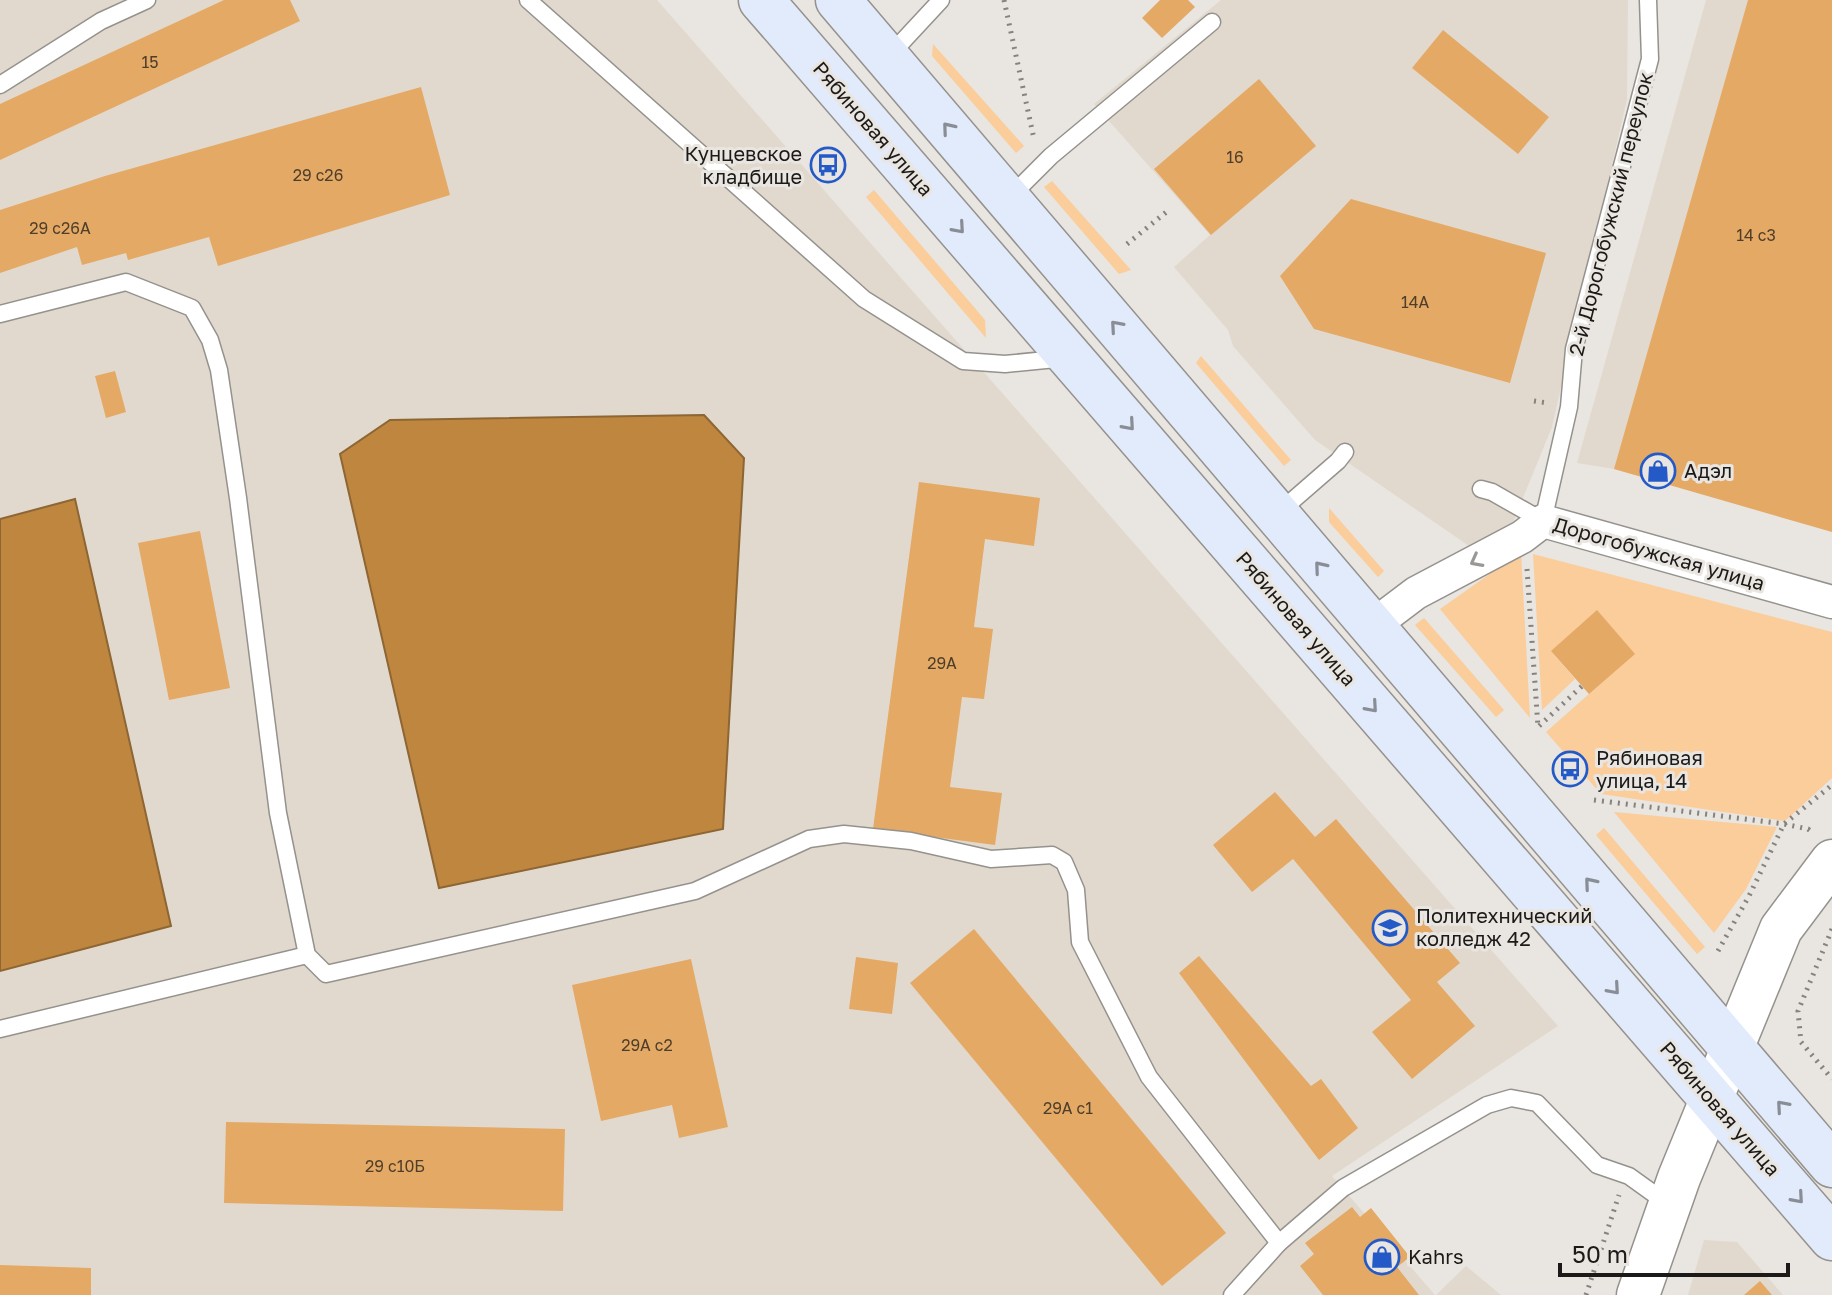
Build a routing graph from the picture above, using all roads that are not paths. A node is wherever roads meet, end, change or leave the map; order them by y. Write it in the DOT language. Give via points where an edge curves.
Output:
graph roads {
  1 [pos="147,0"];
  2 [pos="528,0"];
  3 [pos="761,0"];
  4 [pos="838,0"];
  5 [pos="941,0"];
  6 [pos="1648,0"];
  7 [pos="1212,22"];
  8 [pos="888,58"];
  9 [pos="0,85"];
  10 [pos="1008,200"];
  11 [pos="0,314"];
  12 [pos="1071,357"];
  13 [pos="1345,452"];
  14 [pos="1481,489"];
  15 [pos="1276,515"];
  16 [pos="1533,529"];
  17 [pos="1832,602"];
  18 [pos="1371,627"];
  19 [pos="1826,850"];
  20 [pos="307,955"];
  21 [pos="0,1029"];
  22 [pos="1732,1048"];
  23 [pos="1711,1097"];
  24 [pos="1832,1165"];
  25 [pos="1669,1205"];
  26 [pos="1832,1238"];
  27 [pos="1279,1243"];
  28 [pos="1238,1292"];
  29 [pos="1638,1295"];
  1 -- 9 [label="lane" via="101,21"];
  2 -- 12 [label="lane" via="864,299 963,361 1005,364"];
  3 -- 12 [label="main road, Рябиновая улица, one-way"];
  4 -- 8 [label="main road"];
  5 -- 8 [label="lane"];
  6 -- 16 [label="lane, 2-й Дорогобужский переулок" via="1650,59 1574,349 1569,407"];
  7 -- 10 [label="lane" via="1051,156"];
  10 -- 8 [label="main road, one-way"];
  15 -- 10 [label="main road, one-way"];
  11 -- 20 [label="lane" via="126,282 192,308 210,340 238,498 278,813"];
  12 -- 23 [label="main road, Рябиновая улица, one-way"];
  13 -- 15 [label="lane"];
  14 -- 16 [label="lane" via="1492,492"];
  18 -- 15 [label="main road, one-way"];
  16 -- 17 [label="street, Дорогобужская улица"];
  16 -- 18 [label="street, Дорогобужская улица, one-way" via="1416,593"];
  22 -- 18 [label="main road, one-way"];
  19 -- 22 [label="street" via="1781,929"];
  20 -- 21 [label="lane"];
  20 -- 27 [label="lane" via="326,974 695,891 809,839 844,834 911,841 991,859 1052,855 1064,862 1076,890 1080,942 1149,1077"];
  22 -- 23 [label="street"];
  24 -- 22 [label="main road, one-way"];
  23 -- 25 [label="street"];
  23 -- 26 [label="main road, Рябиновая улица, one-way"];
  25 -- 27 [label="lane" via="1629,1176 1597,1165 1537,1103 1511,1098 1487,1105 1343,1188"];
  25 -- 29 [label="street"];
  27 -- 28 [label="lane"];
}
